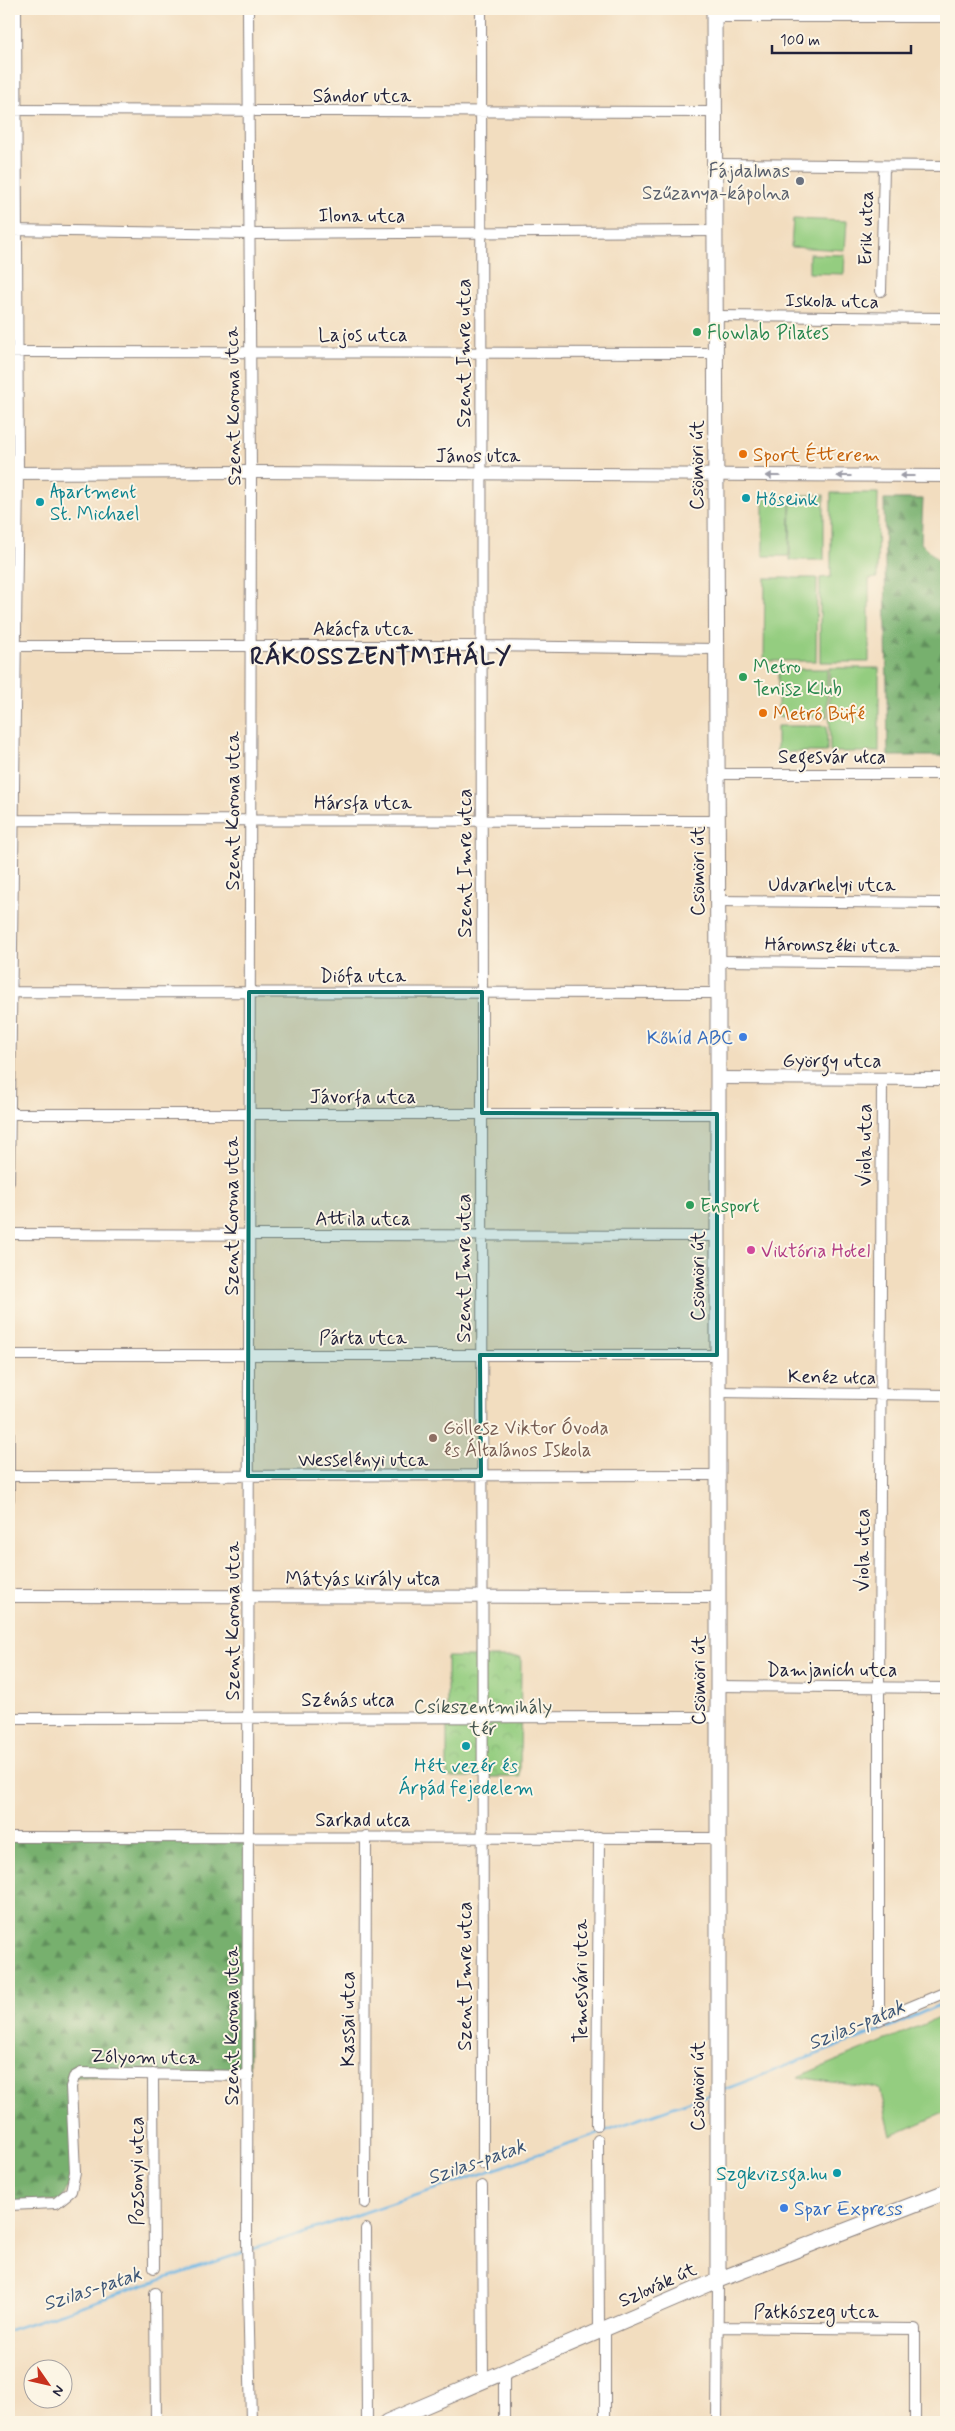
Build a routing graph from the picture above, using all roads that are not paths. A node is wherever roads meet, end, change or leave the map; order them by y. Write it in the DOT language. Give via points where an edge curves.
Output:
graph roads {
  1 [pos="16,9"];
  2 [pos="248,9"];
  3 [pos="481,9"];
  4 [pos="714,13"];
  5 [pos="840,13"];
  6 [pos="946,17"];
  7 [pos="13,110"];
  8 [pos="248,112"];
  9 [pos="481,112"];
  10 [pos="714,112"];
  11 [pos="715,164"];
  12 [pos="946,166"];
  13 [pos="884,167"];
  14 [pos="13,230"];
  15 [pos="715,231"];
  16 [pos="480,232"];
  17 [pos="248,234"];
  18 [pos="881,290"];
  19 [pos="716,316"];
  20 [pos="946,318"];
  21 [pos="249,351"];
  22 [pos="13,352"];
  23 [pos="480,353"];
  24 [pos="716,353"];
  25 [pos="251,472"];
  26 [pos="13,473"];
  27 [pos="480,474"];
  28 [pos="716,476"];
  29 [pos="946,476"];
  30 [pos="12,646"];
  31 [pos="249,646"];
  32 [pos="482,646"];
  33 [pos="716,649"];
  34 [pos="717,774"];
  35 [pos="946,774"];
  36 [pos="249,819"];
  37 [pos="11,820"];
  38 [pos="482,820"];
  39 [pos="717,821"];
  40 [pos="716,901"];
  41 [pos="946,903"];
  42 [pos="718,961"];
  43 [pos="946,963"];
  44 [pos="11,992"];
  45 [pos="249,992"];
  46 [pos="482,992"];
  47 [pos="718,993"];
  48 [pos="717,1078"];
  49 [pos="882,1079"];
  50 [pos="946,1079"];
  51 [pos="248,1113"];
  52 [pos="482,1113"];
  53 [pos="9,1114"];
  54 [pos="718,1114"];
  55 [pos="9,1182"];
  56 [pos="9,1234"];
  57 [pos="248,1235"];
  58 [pos="480,1235"];
  59 [pos="717,1236"];
  60 [pos="9,1355"];
  61 [pos="248,1355"];
  62 [pos="480,1355"];
  63 [pos="718,1355"];
  64 [pos="718,1392"];
  65 [pos="880,1394"];
  66 [pos="946,1395"];
  67 [pos="9,1430"];
  68 [pos="718,1475"];
  69 [pos="9,1476"];
  70 [pos="248,1476"];
  71 [pos="481,1476"];
  72 [pos="9,1500"];
  73 [pos="9,1596"];
  74 [pos="481,1596"];
  75 [pos="718,1596"];
  76 [pos="250,1597"];
  77 [pos="718,1686"];
  78 [pos="878,1687"];
  79 [pos="946,1688"];
  80 [pos="717,1716"];
  81 [pos="250,1717"];
  82 [pos="480,1717"];
  83 [pos="9,1718"];
  84 [pos="9,1836"];
  85 [pos="366,1836"];
  86 [pos="248,1837"];
  87 [pos="481,1837"];
  88 [pos="599,1837"];
  89 [pos="717,1838"];
  90 [pos="946,1992"];
  91 [pos="153,2074"];
  92 [pos="249,2076"];
  93 [pos="597,2125"];
  94 [pos="598,2140"];
  95 [pos="483,2164"];
  96 [pos="482,2186"];
  97 [pos="946,2192"];
  98 [pos="365,2203"];
  99 [pos="9,2205"];
  100 [pos="366,2228"];
  101 [pos="154,2268"];
  102 [pos="718,2280"];
  103 [pos="155,2293"];
  104 [pos="718,2327"];
  105 [pos="602,2330"];
  106 [pos="504,2372"];
  107 [pos="483,2381"];
  108 [pos="156,2422"];
  109 [pos="251,2422"];
  110 [pos="367,2422"];
  111 [pos="386,2422"];
  112 [pos="504,2422"];
  113 [pos="606,2422"];
  114 [pos="717,2422"];
  115 [pos="915,2422"];
  1 -- 7 [label="street"];
  2 -- 8 [label="street, Szent Korona utca"];
  3 -- 9 [label="street, Szent Imre utca"];
  4 -- 5 [label="street"];
  4 -- 10 [label="main road, Csömöri út"];
  5 -- 6 [label="street"];
  7 -- 8 [label="street, Sándor utca"];
  7 -- 14 [label="street"];
  8 -- 9 [label="street, Sándor utca"];
  8 -- 17 [label="street, Szent Korona utca"];
  9 -- 10 [label="street, Sándor utca"];
  9 -- 16 [label="street, Szent Imre utca"];
  10 -- 11 [label="main road, Csömöri út"];
  11 -- 13 [label="street"];
  11 -- 15 [label="main road, Csömöri út"];
  12 -- 13 [label="street"];
  13 -- 18 [label="street, Erik utca"];
  14 -- 17 [label="street, Ilona utca"];
  14 -- 22 [label="street"];
  15 -- 16 [label="street, Ilona utca"];
  15 -- 19 [label="main road, Csömöri út"];
  16 -- 17 [label="street, Ilona utca"];
  16 -- 23 [label="street, Szent Imre utca"];
  17 -- 21 [label="street, Szent Korona utca"];
  19 -- 20 [label="street, Iskola utca"];
  19 -- 24 [label="main road, Csömöri út"];
  21 -- 22 [label="street, Lajos utca"];
  21 -- 23 [label="street, Lajos utca"];
  21 -- 25 [label="street, Szent Korona utca"];
  22 -- 26 [label="street"];
  23 -- 24 [label="street, Lajos utca"];
  23 -- 27 [label="street, Szent Imre utca"];
  24 -- 28 [label="main road, Csömöri út"];
  25 -- 26 [label="street, János utca"];
  25 -- 27 [label="street, János utca"];
  25 -- 31 [label="street, Szent Korona utca"];
  26 -- 30 [label="street"];
  27 -- 28 [label="street, János utca"];
  27 -- 32 [label="street, Szent Imre utca"];
  29 -- 28 [label="street, János utca, one-way"];
  28 -- 33 [label="main road, Csömöri út"];
  30 -- 31 [label="street, Akácfa utca"];
  30 -- 37 [label="street"];
  31 -- 32 [label="street, Akácfa utca"];
  31 -- 36 [label="street, Szent Korona utca"];
  32 -- 33 [label="street, Akácfa utca"];
  32 -- 38 [label="street, Szent Imre utca"];
  33 -- 34 [label="main road, Csömöri út"];
  34 -- 35 [label="street, Segesvár utca"];
  34 -- 39 [label="main road, Csömöri út"];
  36 -- 37 [label="street, Hársfa utca"];
  36 -- 38 [label="street, Hársfa utca"];
  36 -- 45 [label="street, Szent Korona utca"];
  37 -- 44 [label="street"];
  38 -- 39 [label="street, Hársfa utca"];
  38 -- 46 [label="street, Szent Imre utca"];
  39 -- 40 [label="main road, Csömöri út"];
  40 -- 41 [label="street, Udvarhelyi utca"];
  40 -- 42 [label="main road, Csömöri út"];
  42 -- 43 [label="street, Háromszéki utca"];
  42 -- 47 [label="main road, Csömöri út"];
  44 -- 45 [label="street, Diófa utca"];
  44 -- 53 [label="street"];
  45 -- 46 [label="street, Diófa utca"];
  45 -- 51 [label="street, Szent Korona utca"];
  46 -- 47 [label="street, Diófa utca"];
  46 -- 52 [label="street, Szent Imre utca"];
  47 -- 48 [label="main road, Csömöri út"];
  48 -- 49 [label="street, György utca"];
  48 -- 54 [label="main road, Csömöri út"];
  49 -- 50 [label="street, György utca"];
  49 -- 65 [label="street, Viola utca"];
  51 -- 52 [label="street, Jávorfa utca"];
  51 -- 53 [label="street, Jávorfa utca"];
  51 -- 57 [label="street, Szent Korona utca"];
  52 -- 54 [label="street, Jávorfa utca"];
  52 -- 58 [label="street, Szent Imre utca"];
  53 -- 55 [label="street"];
  54 -- 59 [label="main road, Csömöri út"];
  56 -- 57 [label="street, Attila utca"];
  57 -- 58 [label="street, Attila utca"];
  57 -- 61 [label="street, Szent Korona utca"];
  58 -- 59 [label="street, Attila utca"];
  58 -- 62 [label="street, Szent Imre utca"];
  59 -- 63 [label="main road, Csömöri út"];
  60 -- 61 [label="street, Párta utca"];
  61 -- 62 [label="street, Párta utca"];
  61 -- 70 [label="street, Szent Korona utca"];
  62 -- 63 [label="street, Párta utca"];
  62 -- 71 [label="street, Szent Imre utca"];
  63 -- 64 [label="main road, Csömöri út"];
  64 -- 65 [label="street, Kenéz utca"];
  64 -- 68 [label="main road, Csömöri út"];
  65 -- 66 [label="street, Kenéz utca"];
  65 -- 78 [label="street, Viola utca"];
  67 -- 69 [label="street"];
  68 -- 71 [label="street, Wesselényi utca"];
  68 -- 75 [label="main road, Csömöri út"];
  69 -- 70 [label="street, Wesselényi utca"];
  69 -- 72 [label="street"];
  70 -- 71 [label="street, Wesselényi utca"];
  70 -- 76 [label="street, Szent Korona utca"];
  71 -- 74 [label="street, Szent Imre utca"];
  73 -- 76 [label="street, Mátyás király utca"];
  74 -- 75 [label="street, Mátyás király utca"];
  74 -- 76 [label="street, Mátyás király utca"];
  74 -- 82 [label="street, Szent Imre utca"];
  75 -- 77 [label="main road, Csömöri út"];
  76 -- 81 [label="street, Szent Korona utca"];
  77 -- 78 [label="street, Damjanich utca"];
  77 -- 80 [label="main road, Csömöri út"];
  78 -- 79 [label="street, Damjanich utca"];
  78 -- 90 [label="street, Viola utca" via="879,2020"];
  80 -- 82 [label="street, Szénás utca"];
  80 -- 89 [label="main road, Csömöri út"];
  81 -- 82 [label="street, Szénás utca"];
  81 -- 83 [label="street, Szénás utca"];
  81 -- 86 [label="street, Szent Korona utca"];
  82 -- 87 [label="street, Szent Imre utca"];
  84 -- 86 [label="street, Sarkad utca"];
  85 -- 86 [label="street, Sarkad utca"];
  85 -- 87 [label="street, Sarkad utca"];
  85 -- 98 [label="street, Kassai utca"];
  86 -- 92 [label="street, Szent Korona utca"];
  87 -- 88 [label="street, Sarkad utca"];
  87 -- 95 [label="street, Szent Imre utca"];
  88 -- 89 [label="street, Sarkad utca"];
  88 -- 93 [label="street, Temesvári utca"];
  89 -- 102 [label="main road, Csömöri út"];
  91 -- 92 [label="street, Zólyom utca"];
  91 -- 99 [label="street, Zólyom utca" via="84,2072 74,2077 71,2087 75,2172 71,2191 56,2203"];
  91 -- 101 [label="street, Pozsonyi utca"];
  92 -- 109 [label="street, Szent Korona utca" via="247,2241"];
  94 -- 105 [label="street"];
  96 -- 107 [label="street"];
  97 -- 102 [label="main road, Szlovák út"];
  100 -- 110 [label="street"];
  102 -- 104 [label="street, Csömöri út"];
  102 -- 105 [label="main road, Szlovák út"];
  103 -- 108 [label="street"];
  104 -- 114 [label="street, Csömöri út"];
  104 -- 115 [label="street, Patkószeg utca" via="915,2329"];
  105 -- 106 [label="main road, Szlovák út"];
  105 -- 113 [label="street"];
  106 -- 107 [label="main road, Szlovák út"];
  106 -- 112 [label="street"];
  107 -- 111 [label="main road, Szlovák út"];
}
